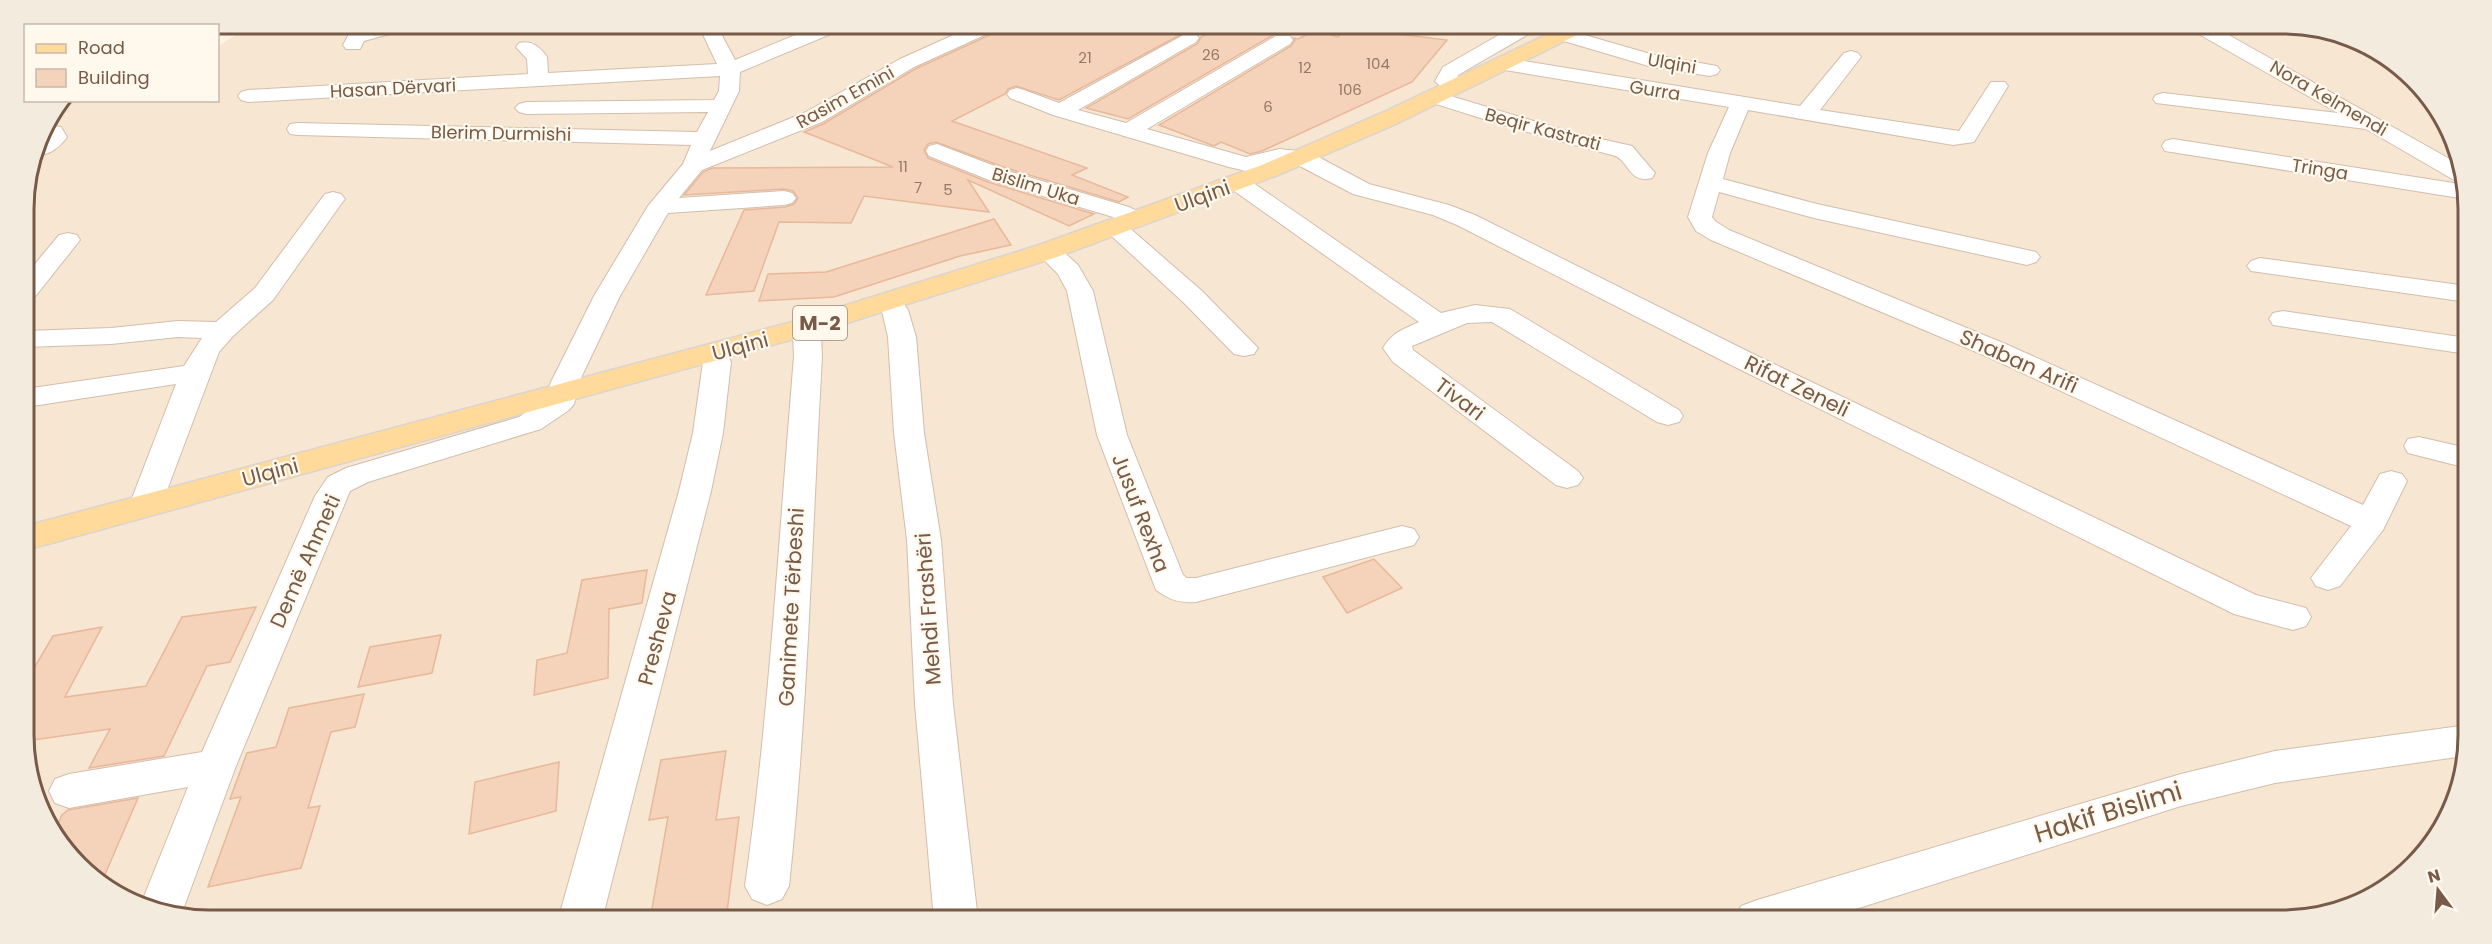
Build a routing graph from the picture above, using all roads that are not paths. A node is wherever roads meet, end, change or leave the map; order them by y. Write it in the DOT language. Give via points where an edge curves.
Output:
graph roads {
  1 [pos="365,34"];
  2 [pos="711,34"];
  3 [pos="814,34"];
  4 [pos="971,34"];
  5 [pos="1515,34"];
  6 [pos="1566,34"];
  7 [pos="1584,34"];
  8 [pos="2213,34"];
  9 [pos="1189,38"];
  10 [pos="1283,40"];
  11 [pos="353,45"];
  12 [pos="526,47"];
  13 [pos="1851,57"];
  14 [pos="1505,64"];
  15 [pos="730,69"];
  16 [pos="1710,70"];
  17 [pos="538,80"];
  18 [pos="1998,86"];
  19 [pos="1444,93"];
  20 [pos="1017,94"];
  21 [pos="248,96"];
  22 [pos="2163,99"];
  23 [pos="1741,103"];
  24 [pos="723,106"];
  25 [pos="526,108"];
  26 [pos="1060,111"];
  27 [pos="1805,114"];
  28 [pos="2374,124"];
  29 [pos="298,129"];
  30 [pos="1129,131"];
  31 [pos="603,143"];
  32 [pos="2173,146"];
  33 [pos="699,150"];
  34 [pos="937,151"];
  35 [pos="1301,157"];
  36 [pos="2453,170"];
  37 [pos="1644,173"];
  38 [pos="1238,183"];
  39 [pos="1711,183"];
  40 [pos="2456,190"];
  41 [pos="784,198"];
  42 [pos="333,199"];
  43 [pos="660,206"];
  44 [pos="1125,224"];
  45 [pos="68,240"];
  46 [pos="1048,251"];
  47 [pos="2027,257"];
  48 [pos="2260,267"];
  49 [pos="35,280"];
  50 [pos="2458,293"];
  51 [pos="889,302"];
  52 [pos="2283,319"];
  53 [pos="1439,324"];
  54 [pos="802,328"];
  55 [pos="223,330"];
  56 [pos="35,339"];
  57 [pos="2458,344"];
  58 [pos="1244,348"];
  59 [pos="714,353"];
  60 [pos="195,373"];
  61 [pos="562,393"];
  62 [pos="35,397"];
  63 [pos="1668,416"];
  64 [pos="2419,446"];
  65 [pos="2458,456"];
  66 [pos="1567,478"];
  67 [pos="2391,481"];
  68 [pos="145,506"];
  69 [pos="2371,522"];
  70 [pos="34,536"];
  71 [pos="1402,537"];
  72 [pos="2328,578"];
  73 [pos="2293,617"];
  74 [pos="2457,741"];
  75 [pos="216,766"];
  76 [pos="69,791"];
  77 [pos="767,885"];
  78 [pos="163,904"];
  79 [pos="1792,909"];
  80 [pos="583,910"];
  81 [pos="955,910"];
  1 -- 11 [label="street" via="356,38"];
  2 -- 15 [label="street"];
  3 -- 15 [label="street, Hasan Dërvari"];
  4 -- 33 [label="street, Rasim Emini" via="907,63 799,124"];
  5 -- 19 [label="street" via="1450,71"];
  6 -- 14 [label="main road, Ulqini / M-2"];
  7 -- 16 [label="street, Ulqini" via="1652,61"];
  8 -- 28 [label="street, Nora Kelmendi"];
  9 -- 26 [label="street"];
  10 -- 30 [label="street"];
  12 -- 17 [label="street" via="537,57"];
  13 -- 27 [label="street"];
  14 -- 19 [label="main road, Ulqini / M-2"];
  14 -- 23 [label="street, Gurra"];
  15 -- 17 [label="street, Hasan Dërvari"];
  15 -- 24 [label="street" via="729,91"];
  17 -- 21 [label="street, Hasan Dërvari"];
  18 -- 27 [label="street, Gurra" via="1966,137"];
  19 -- 35 [label="main road, Ulqini / M-2"];
  19 -- 37 [label="street, Beqir Kastrati" via="1564,137 1624,151"];
  20 -- 26 [label="street"];
  22 -- 28 [label="street"];
  23 -- 27 [label="street, Gurra"];
  23 -- 39 [label="street, Shaban Arifi" via="1719,153"];
  24 -- 25 [label="street, Blerim Durmishi"];
  24 -- 33 [label="street"];
  26 -- 30 [label="street"];
  28 -- 36 [label="street, Nora Kelmendi"];
  29 -- 33 [label="street, Blerim Durmishi" via="641,136"];
  30 -- 35 [label="street" via="1246,164 1279,156"];
  31 -- 33 [label="street"];
  32 -- 40 [label="street, Tringa"];
  33 -- 43 [label="street"];
  34 -- 44 [label="street, Bislim Uka" via="997,175 1110,208"];
  35 -- 38 [label="main road, Ulqini / M-2"];
  35 -- 73 [label="street, Rifat Zeneli" via="1361,189 1466,220 2246,605"];
  38 -- 44 [label="main road, Ulqini / M-2"];
  38 -- 53 [label="street"];
  39 -- 47 [label="street" via="1815,211"];
  39 -- 69 [label="street, Shaban Arifi" via="1700,217 1705,226 1720,236 1998,351"];
  41 -- 43 [label="street"];
  42 -- 55 [label="street" via="264,294"];
  43 -- 61 [label="street" via="607,296"];
  44 -- 46 [label="main road, Ulqini / M-2"];
  44 -- 58 [label="street, Bislim Uka"];
  45 -- 49 [label="street"];
  46 -- 51 [label="main road, Ulqini / M-2"];
  46 -- 71 [label="street, Jusuf Rexha" via="1069,270 1080,291 1112,435 1168,582 1181,591 1196,590"];
  48 -- 50 [label="street"];
  51 -- 54 [label="main road, Ulqini / M-2"];
  51 -- 81 [label="street, Mehdi Frashëri" via="902,337 909,434 924,540 934,704"];
  52 -- 57 [label="street"];
  53 -- 63 [label="street, Tivari" via="1483,311 1500,315"];
  53 -- 66 [label="street, Tivari" via="1402,340 1397,348"];
  54 -- 59 [label="main road, Ulqini / M-2"];
  54 -- 77 [label="street, Ganimete Tërbeshi" via="807,336 808,356 788,683"];
  55 -- 56 [label="street" via="178,329"];
  55 -- 60 [label="street" via="206,350"];
  59 -- 61 [label="main road, Ulqini / M-2"];
  59 -- 80 [label="street, Presheva" via="717,362 708,433 695,491"];
  60 -- 62 [label="street"];
  60 -- 68 [label="street"];
  61 -- 68 [label="main road, Ulqini / M-2"];
  61 -- 75 [label="street, Demë Ahmeti" via="559,404 530,423 357,475 339,484"];
  64 -- 65 [label="street"];
  67 -- 69 [label="street"];
  68 -- 70 [label="main road, Ulqini / M-2"];
  69 -- 72 [label="street"];
  74 -- 79 [label="street, Hakif Bislimi" via="2276,767 2181,790"];
  75 -- 76 [label="street"];
  75 -- 78 [label="street, Demë Ahmeti"];
}
